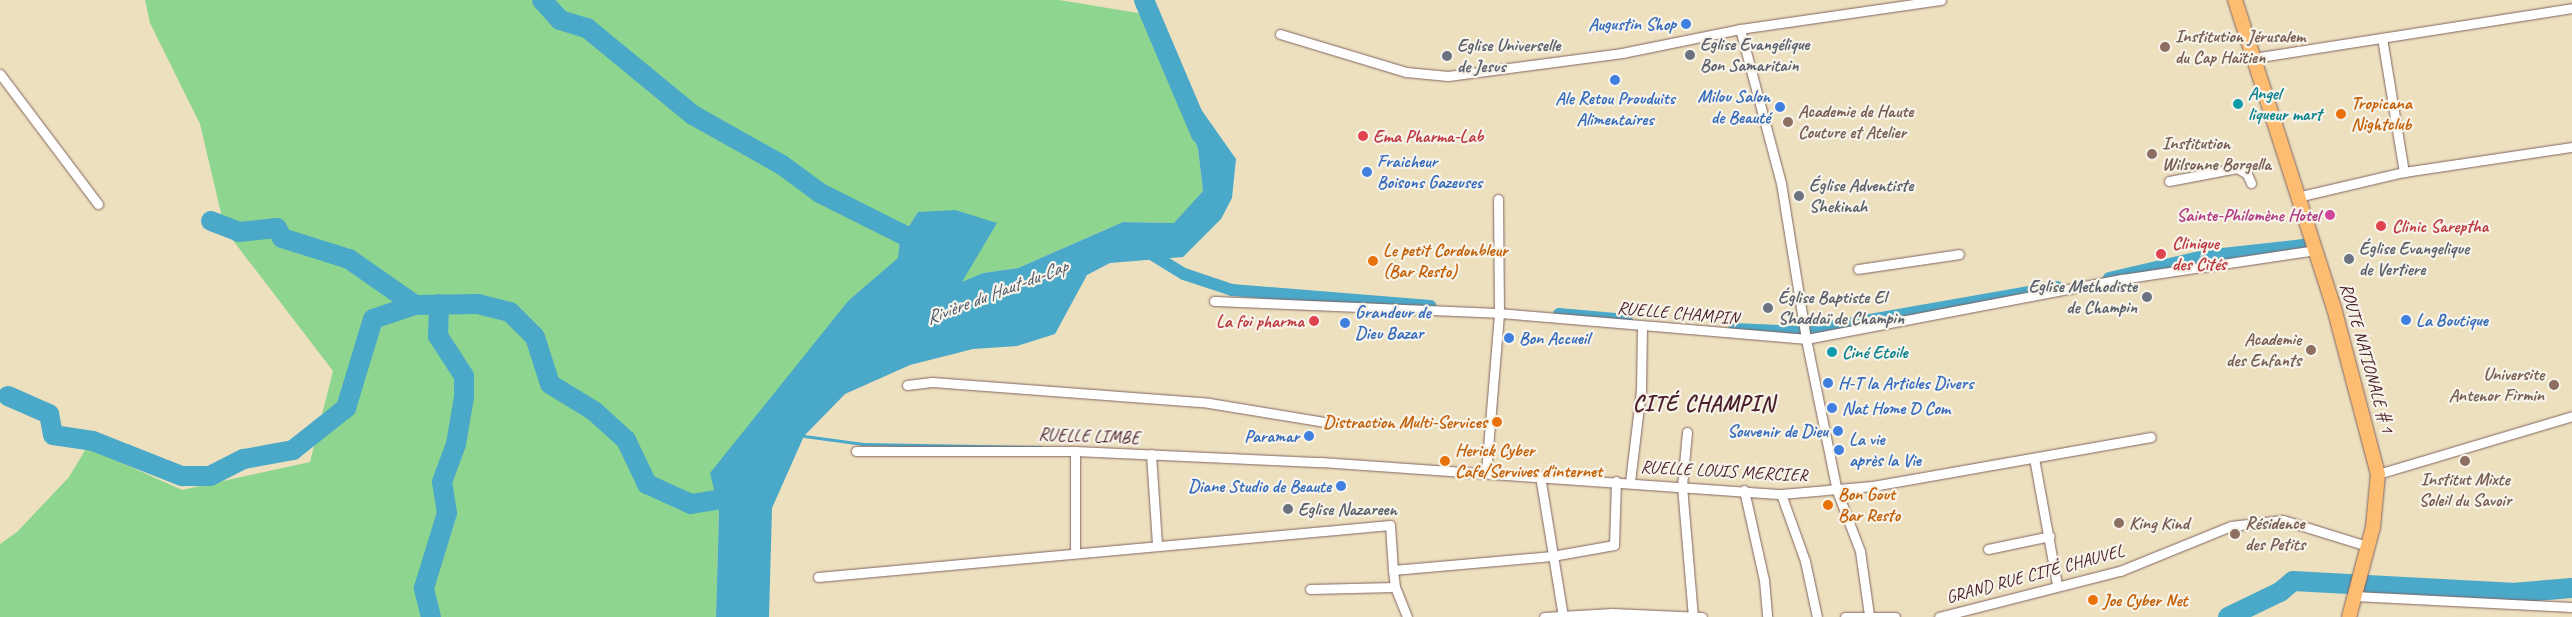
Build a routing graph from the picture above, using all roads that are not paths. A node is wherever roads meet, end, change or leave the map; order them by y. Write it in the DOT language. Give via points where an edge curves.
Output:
graph roads {
  1 [pos="1940,0"];
  2 [pos="2235,0"];
  3 [pos="2572,8"];
  4 [pos="1740,29"];
  5 [pos="1280,34"];
  6 [pos="2382,38"];
  7 [pos="2253,58"];
  8 [pos="0,74"];
  9 [pos="2572,147"];
  10 [pos="2404,172"];
  11 [pos="2169,181"];
  12 [pos="2250,183"];
  13 [pos="2298,197"];
  14 [pos="1498,199"];
  15 [pos="98,204"];
  16 [pos="2315,250"];
  17 [pos="1960,254"];
  18 [pos="1858,269"];
  19 [pos="1214,300"];
  20 [pos="1499,313"];
  21 [pos="1642,327"];
  22 [pos="1806,339"];
  23 [pos="907,385"];
  24 [pos="2572,416"];
  25 [pos="1325,422"];
  26 [pos="1687,432"];
  27 [pos="2151,437"];
  28 [pos="856,451"];
  29 [pos="1075,451"];
  30 [pos="1151,454"];
  31 [pos="2034,458"];
  32 [pos="1321,462"];
  33 [pos="1486,472"];
  34 [pos="2378,474"];
  35 [pos="1540,476"];
  36 [pos="1616,481"];
  37 [pos="1630,482"];
  38 [pos="1682,486"];
  39 [pos="1744,490"];
  40 [pos="1837,491"];
  41 [pos="1781,494"];
  42 [pos="2050,536"];
  43 [pos="1157,544"];
  44 [pos="2367,546"];
  45 [pos="1988,549"];
  46 [pos="1075,552"];
  47 [pos="1552,556"];
  48 [pos="1393,570"];
  49 [pos="818,577"];
  50 [pos="2057,585"];
  51 [pos="1396,587"];
  52 [pos="1310,588"];
  53 [pos="2354,596"];
  54 [pos="2572,606"];
  55 [pos="1563,616"];
  56 [pos="1874,616"];
  57 [pos="1407,617"];
  58 [pos="1544,617"];
  59 [pos="1693,617"];
  60 [pos="1702,617"];
  61 [pos="1767,617"];
  62 [pos="1817,617"];
  63 [pos="1844,617"];
  64 [pos="1895,617"];
  65 [pos="1939,617"];
  66 [pos="2349,617"];
  1 -- 4 [label="street"];
  2 -- 7 [label="main road, ROUTE NATIONALE # 1"];
  3 -- 6 [label="street"];
  4 -- 5 [label="street" via="1622,53 1448,76 1406,72"];
  4 -- 22 [label="street" via="1782,182"];
  6 -- 7 [label="street"];
  6 -- 10 [label="street"];
  7 -- 13 [label="main road, ROUTE NATIONALE # 1"];
  8 -- 15 [label="street"];
  9 -- 10 [label="street"];
  10 -- 13 [label="street"];
  11 -- 12 [label="street" via="2237,168 2247,174"];
  13 -- 16 [label="main road, ROUTE NATIONALE # 1"];
  14 -- 20 [label="street"];
  16 -- 22 [label="street, RUELLE CHAMPIN" via="2122,279"];
  16 -- 34 [label="main road, ROUTE NATIONALE # 1" via="2361,398"];
  17 -- 18 [label="street"];
  19 -- 20 [label="street, RUELLE CHAMPIN" via="1331,308"];
  20 -- 21 [label="street, RUELLE CHAMPIN"];
  20 -- 33 [label="street"];
  21 -- 22 [label="street, RUELLE CHAMPIN"];
  21 -- 37 [label="street" via="1641,390"];
  22 -- 40 [label="street"];
  23 -- 25 [label="street" via="932,382 1209,403"];
  24 -- 34 [label="street"];
  26 -- 38 [label="street"];
  27 -- 31 [label="street, RUELLE LOUIS MERCIER"];
  28 -- 29 [label="street, RUELLE LIMBE"];
  29 -- 30 [label="street, RUELLE LIMBE"];
  29 -- 46 [label="street"];
  30 -- 32 [label="street, RUELLE LIMBE"];
  30 -- 43 [label="street"];
  31 -- 40 [label="street, RUELLE LOUIS MERCIER"];
  31 -- 42 [label="street"];
  32 -- 33 [label="street, RUELLE LOUIS MERCIER"];
  33 -- 35 [label="street, RUELLE LOUIS MERCIER"];
  34 -- 44 [label="main road, ROUTE NATIONALE # 1"];
  35 -- 36 [label="street, RUELLE LOUIS MERCIER"];
  35 -- 47 [label="street"];
  36 -- 37 [label="street, RUELLE LOUIS MERCIER"];
  36 -- 47 [label="street" via="1614,545"];
  37 -- 38 [label="street, RUELLE LOUIS MERCIER"];
  38 -- 39 [label="street, RUELLE LOUIS MERCIER"];
  38 -- 59 [label="street"];
  39 -- 41 [label="street, RUELLE LOUIS MERCIER"];
  39 -- 61 [label="street" via="1764,580"];
  40 -- 41 [label="street, RUELLE LOUIS MERCIER"];
  40 -- 56 [label="street" via="1860,551"];
  41 -- 62 [label="street" via="1805,561"];
  42 -- 45 [label="street"];
  42 -- 50 [label="street"];
  43 -- 46 [label="street"];
  43 -- 48 [label="street" via="1390,524"];
  44 -- 50 [label="street, GRAND RUE CITÉ CHAUVEL" via="2282,520 2231,526 2120,571"];
  44 -- 53 [label="main road, ROUTE NATIONALE # 1"];
  46 -- 49 [label="street"];
  47 -- 48 [label="street"];
  47 -- 55 [label="street"];
  48 -- 51 [label="street"];
  50 -- 65 [label="street, GRAND RUE CITÉ CHAUVEL"];
  51 -- 52 [label="street"];
  51 -- 57 [label="street"];
  53 -- 54 [label="street"];
  53 -- 66 [label="main road, ROUTE NATIONALE # 1"];
  55 -- 58 [label="street"];
  55 -- 59 [label="street"];
  56 -- 63 [label="street"];
  56 -- 64 [label="street"];
  59 -- 60 [label="street"];
}
